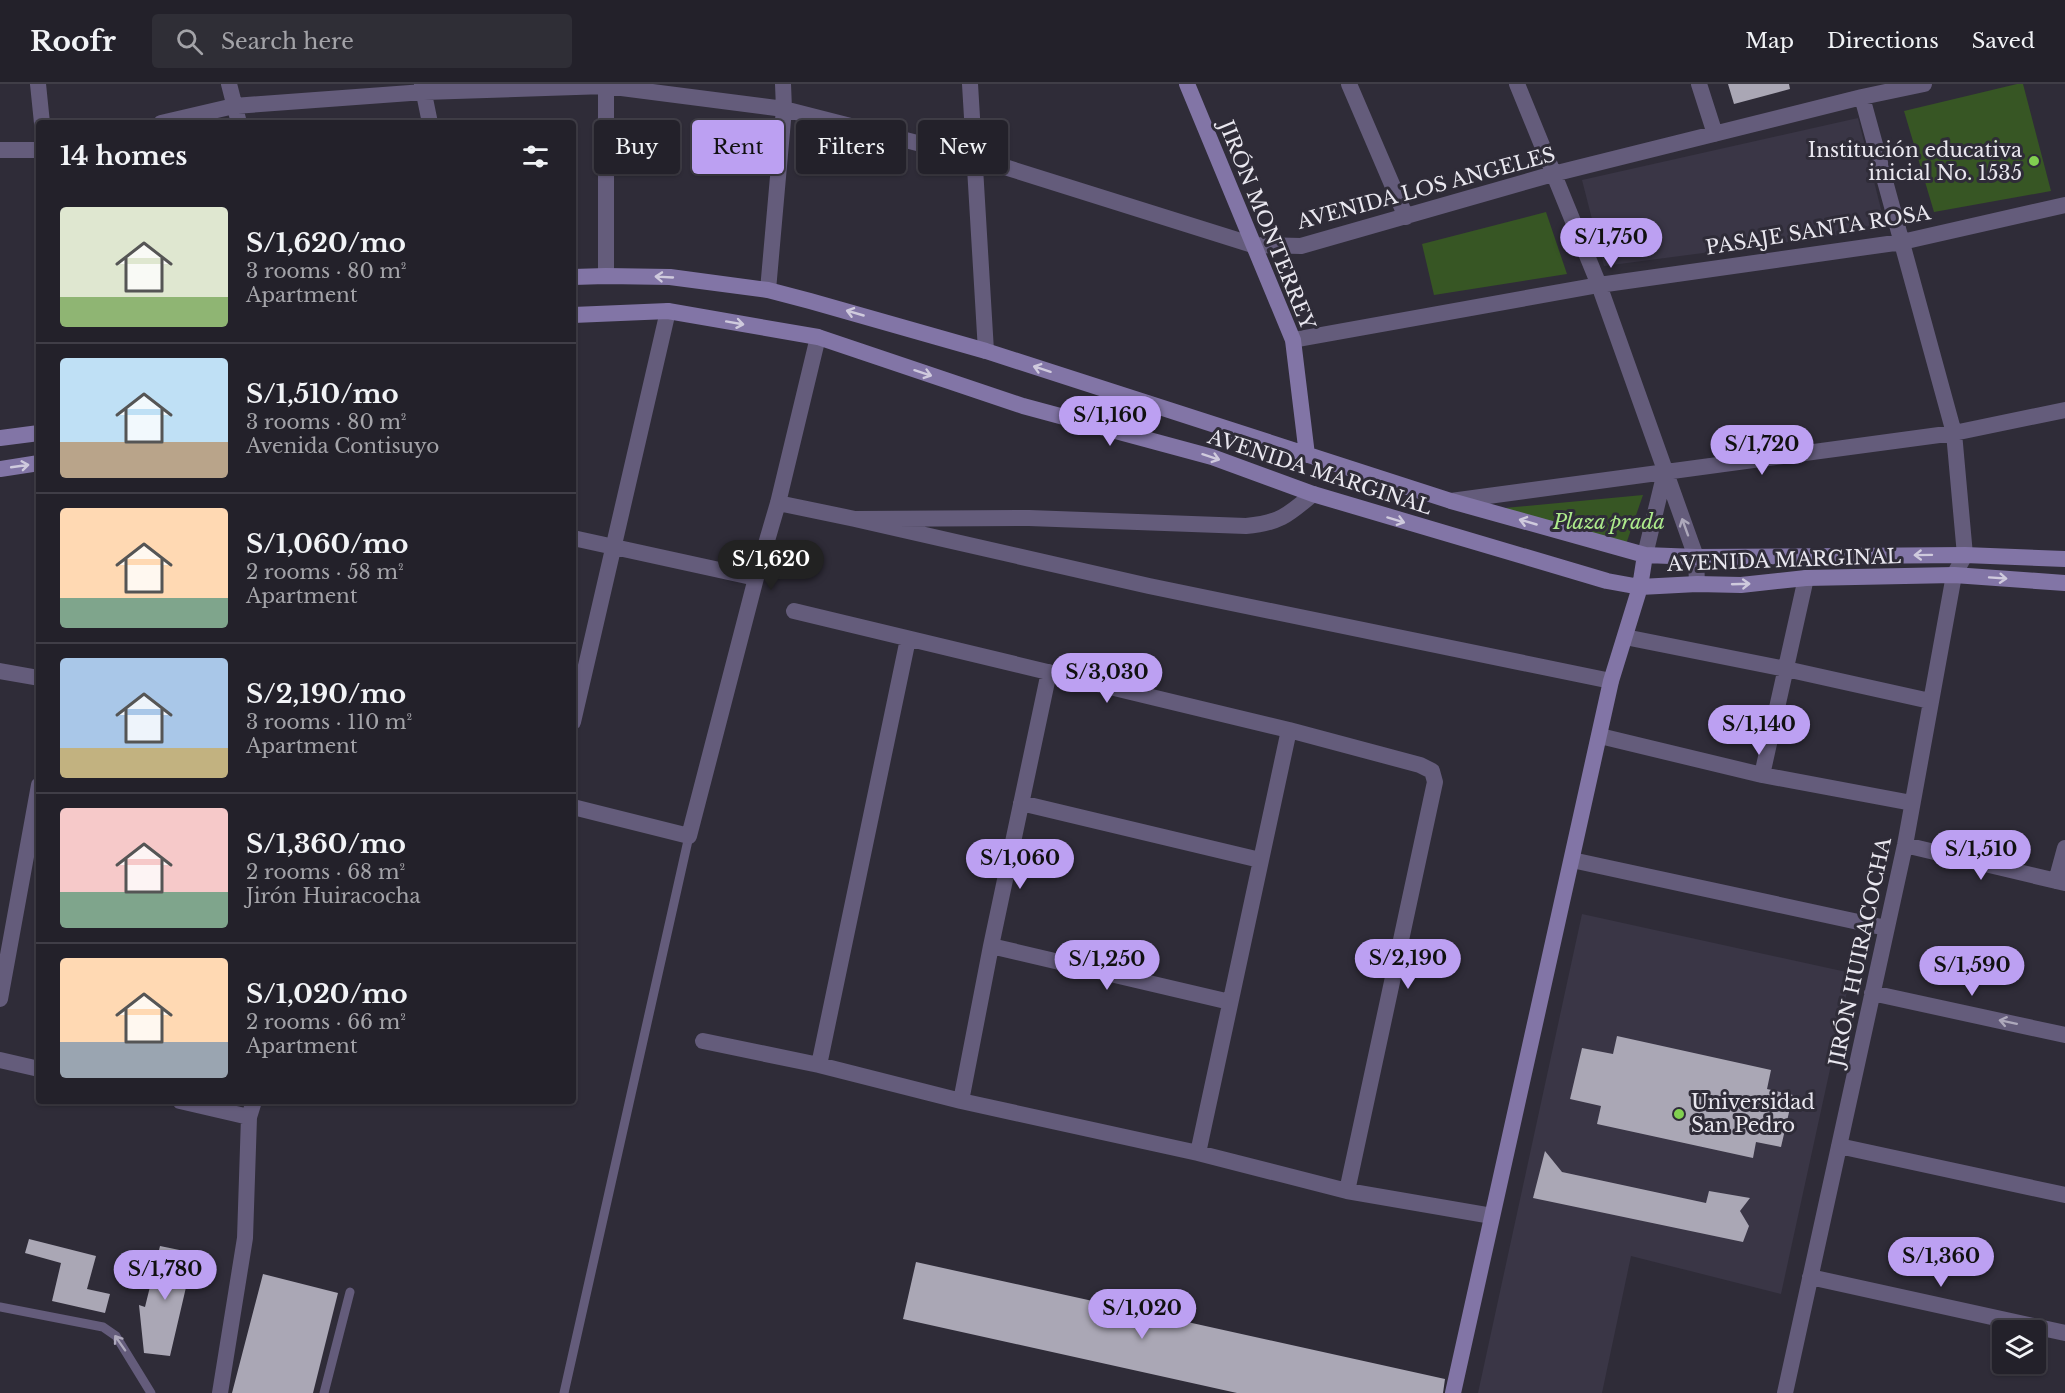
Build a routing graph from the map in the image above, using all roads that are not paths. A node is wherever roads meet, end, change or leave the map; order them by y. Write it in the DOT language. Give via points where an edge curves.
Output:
graph roads {
  1 [pos="38,84"];
  2 [pos="229,84"];
  3 [pos="783,84"];
  4 [pos="970,84"];
  5 [pos="1187,84"];
  6 [pos="1350,84"];
  7 [pos="1517,84"];
  8 [pos="1699,84"];
  9 [pos="1924,84"];
  10 [pos="606,85"];
  11 [pos="423,88"];
  12 [pos="1862,97"];
  13 [pos="234,106"];
  14 [pos="784,109"];
  15 [pos="42,120"];
  16 [pos="173,120"];
  17 [pos="238,120"];
  18 [pos="429,120"];
  19 [pos="973,120"];
  20 [pos="1715,134"];
  21 [pos="918,143"];
  22 [pos="0,150"];
  23 [pos="36,150"];
  24 [pos="1008,168"];
  25 [pos="977,174"];
  26 [pos="1553,174"];
  27 [pos="2065,205"];
  28 [pos="1406,217"];
  29 [pos="1902,242"];
  30 [pos="1253,245"];
  31 [pos="606,276"];
  32 [pos="576,277"];
  33 [pos="1599,285"];
  34 [pos="768,290"];
  35 [pos="668,311"];
  36 [pos="576,315"];
  37 [pos="818,338"];
  38 [pos="1293,340"];
  39 [pos="986,351"];
  40 [pos="2065,410"];
  41 [pos="36,433"];
  42 [pos="1954,433"];
  43 [pos="0,438"];
  44 [pos="1306,455"];
  45 [pos="36,464"];
  46 [pos="0,469"];
  47 [pos="1665,471"];
  48 [pos="1313,495"];
  49 [pos="1451,501"];
  50 [pos="778,503"];
  51 [pos="855,519"];
  52 [pos="576,539"];
  53 [pos="613,547"];
  54 [pos="1645,555"];
  55 [pos="1965,555"];
  56 [pos="1696,557"];
  57 [pos="2065,559"];
  58 [pos="1954,575"];
  59 [pos="756,578"];
  60 [pos="1806,578"];
  61 [pos="2065,583"];
  62 [pos="1697,584"];
  63 [pos="1640,587"];
  64 [pos="794,611"];
  65 [pos="1625,637"];
  66 [pos="908,639"];
  67 [pos="1786,669"];
  68 [pos="0,671"];
  69 [pos="1049,672"];
  70 [pos="36,677"];
  71 [pos="1611,681"];
  72 [pos="1930,701"];
  73 [pos="576,709"];
  74 [pos="1289,730"];
  75 [pos="1599,736"];
  76 [pos="1762,775"];
  77 [pos="36,801"];
  78 [pos="1021,803"];
  79 [pos="1912,803"];
  80 [pos="576,808"];
  81 [pos="689,836"];
  82 [pos="1905,845"];
  83 [pos="2065,848"];
  84 [pos="1260,860"];
  85 [pos="1572,860"];
  86 [pos="2061,882"];
  87 [pos="1886,928"];
  88 [pos="991,946"];
  89 [pos="1872,993"];
  90 [pos="0,999"];
  91 [pos="1230,1002"];
  92 [pos="2065,1035"];
  93 [pos="703,1041"];
  94 [pos="0,1060"];
  95 [pos="819,1065"];
  96 [pos="36,1067"];
  97 [pos="961,1101"];
  98 [pos="207,1104"];
  99 [pos="251,1109"];
  100 [pos="1839,1146"];
  101 [pos="1198,1153"];
  102 [pos="1347,1191"];
  103 [pos="2065,1195"];
  104 [pos="1492,1216"];
  105 [pos="1810,1276"];
  106 [pos="350,1292"];
  107 [pos="0,1307"];
  108 [pos="2065,1333"];
  109 [pos="151,1393"];
  110 [pos="220,1393"];
  111 [pos="324,1393"];
  112 [pos="564,1393"];
  113 [pos="1453,1393"];
  114 [pos="1785,1393"];
  1 -- 15 [label="street"];
  2 -- 13 [label="street"];
  3 -- 14 [label="street"];
  4 -- 19 [label="street"];
  5 -- 30 [label="main road, JIRÓN MONTERREY"];
  6 -- 28 [label="street"];
  7 -- 26 [label="street"];
  8 -- 20 [label="street"];
  9 -- 12 [label="street, AVENIDA LOS ANGELES"];
  10 -- 11 [label="street, AVENIDA LOS ANGELES"];
  10 -- 14 [label="street, AVENIDA LOS ANGELES"];
  10 -- 31 [label="street"];
  11 -- 13 [label="street, AVENIDA LOS ANGELES"];
  11 -- 18 [label="street"];
  12 -- 20 [label="street, AVENIDA LOS ANGELES"];
  12 -- 29 [label="street"];
  13 -- 16 [label="street, AVENIDA LOS ANGELES"];
  13 -- 17 [label="street"];
  14 -- 21 [label="street, AVENIDA LOS ANGELES"];
  14 -- 34 [label="street"];
  20 -- 26 [label="street, AVENIDA LOS ANGELES"];
  22 -- 23 [label="street"];
  24 -- 30 [label="street, AVENIDA LOS ANGELES"];
  25 -- 39 [label="street"];
  26 -- 28 [label="street, AVENIDA LOS ANGELES"];
  26 -- 33 [label="street"];
  27 -- 29 [label="street, PASAJE SANTA ROSA"];
  28 -- 30 [label="street, AVENIDA LOS ANGELES" via="1301,246"];
  29 -- 33 [label="street, PASAJE SANTA ROSA"];
  29 -- 42 [label="street"];
  30 -- 38 [label="main road, JIRÓN MONTERREY"];
  31 -- 32 [label="main road, AVENIDA MARGINAL"];
  34 -- 31 [label="main road, AVENIDA MARGINAL, one-way" via="670,277"];
  33 -- 38 [label="street, PASAJE SANTA ROSA"];
  33 -- 47 [label="street"];
  39 -- 34 [label="main road, AVENIDA MARGINAL, one-way"];
  35 -- 36 [label="main road, AVENIDA MARGINAL"];
  35 -- 37 [label="main road, AVENIDA MARGINAL, one-way"];
  35 -- 53 [label="street"];
  37 -- 48 [label="main road, AVENIDA MARGINAL, one-way" via="1023,406 1212,457"];
  37 -- 50 [label="street"];
  38 -- 44 [label="main road, JIRÓN MONTERREY"];
  44 -- 39 [label="main road, AVENIDA MARGINAL, one-way"];
  40 -- 42 [label="street"];
  41 -- 43 [label="main road"];
  42 -- 47 [label="street"];
  42 -- 55 [label="street"];
  44 -- 49 [label="main road, AVENIDA MARGINAL"];
  46 -- 45 [label="main road, one-way"];
  47 -- 49 [label="street"];
  47 -- 54 [label="street"];
  56 -- 47 [label="street, one-way"];
  48 -- 51 [label="street" via="1287,516 1267,524 1246,526 1029,518"];
  48 -- 63 [label="main road, AVENIDA MARGINAL, one-way" via="1607,581"];
  54 -- 49 [label="main road, AVENIDA MARGINAL, one-way"];
  50 -- 51 [label="street"];
  50 -- 59 [label="street"];
  51 -- 71 [label="street" via="1149,586"];
  52 -- 53 [label="street"];
  53 -- 59 [label="street"];
  53 -- 73 [label="street"];
  54 -- 56 [label="main road, AVENIDA MARGINAL"];
  54 -- 63 [label="main road"];
  55 -- 56 [label="main road, AVENIDA MARGINAL, one-way"];
  55 -- 57 [label="main road, AVENIDA MARGINAL"];
  55 -- 58 [label="street, JIRÓN HUIRACOCHA"];
  56 -- 62 [label="street"];
  58 -- 60 [label="main road, AVENIDA MARGINAL"];
  58 -- 61 [label="main road, AVENIDA MARGINAL, one-way"];
  58 -- 72 [label="street, JIRÓN HUIRACOCHA"];
  59 -- 81 [label="street"];
  62 -- 60 [label="main road, AVENIDA MARGINAL, one-way" via="1741,585"];
  60 -- 67 [label="street"];
  62 -- 63 [label="main road, AVENIDA MARGINAL"];
  63 -- 65 [label="main road"];
  64 -- 66 [label="street"];
  65 -- 67 [label="street"];
  65 -- 71 [label="main road"];
  66 -- 69 [label="street"];
  66 -- 95 [label="street"];
  67 -- 72 [label="street"];
  67 -- 76 [label="street"];
  68 -- 70 [label="street"];
  69 -- 74 [label="street"];
  69 -- 78 [label="street"];
  71 -- 75 [label="main road"];
  72 -- 79 [label="street, JIRÓN HUIRACOCHA"];
  74 -- 84 [label="street"];
  74 -- 102 [label="street" via="1420,765 1432,771 1435,782"];
  75 -- 76 [label="street"];
  75 -- 85 [label="main road"];
  76 -- 79 [label="street"];
  77 -- 90 [label="street"];
  78 -- 84 [label="street"];
  78 -- 88 [label="street"];
  79 -- 82 [label="street, JIRÓN HUIRACOCHA"];
  80 -- 81 [label="street"];
  81 -- 112 [label="lane"];
  82 -- 86 [label="street"];
  82 -- 87 [label="street, JIRÓN HUIRACOCHA"];
  83 -- 86 [label="street"];
  84 -- 91 [label="street"];
  85 -- 87 [label="street"];
  85 -- 104 [label="main road"];
  87 -- 89 [label="street, JIRÓN HUIRACOCHA"];
  88 -- 91 [label="street"];
  88 -- 97 [label="street"];
  92 -- 89 [label="street, one-way"];
  89 -- 100 [label="street, JIRÓN HUIRACOCHA"];
  91 -- 101 [label="street"];
  93 -- 95 [label="street"];
  94 -- 96 [label="street"];
  95 -- 97 [label="street"];
  97 -- 101 [label="street"];
  98 -- 99 [label="street"];
  99 -- 110 [label="street" via="244,1238"];
  100 -- 103 [label="street"];
  100 -- 105 [label="street, JIRÓN HUIRACOCHA"];
  101 -- 102 [label="street"];
  102 -- 104 [label="street"];
  104 -- 113 [label="main road"];
  105 -- 108 [label="street"];
  105 -- 114 [label="street, JIRÓN HUIRACOCHA"];
  106 -- 111 [label="lane"];
  109 -- 107 [label="lane, one-way" via="116,1336 103,1327"];
}
